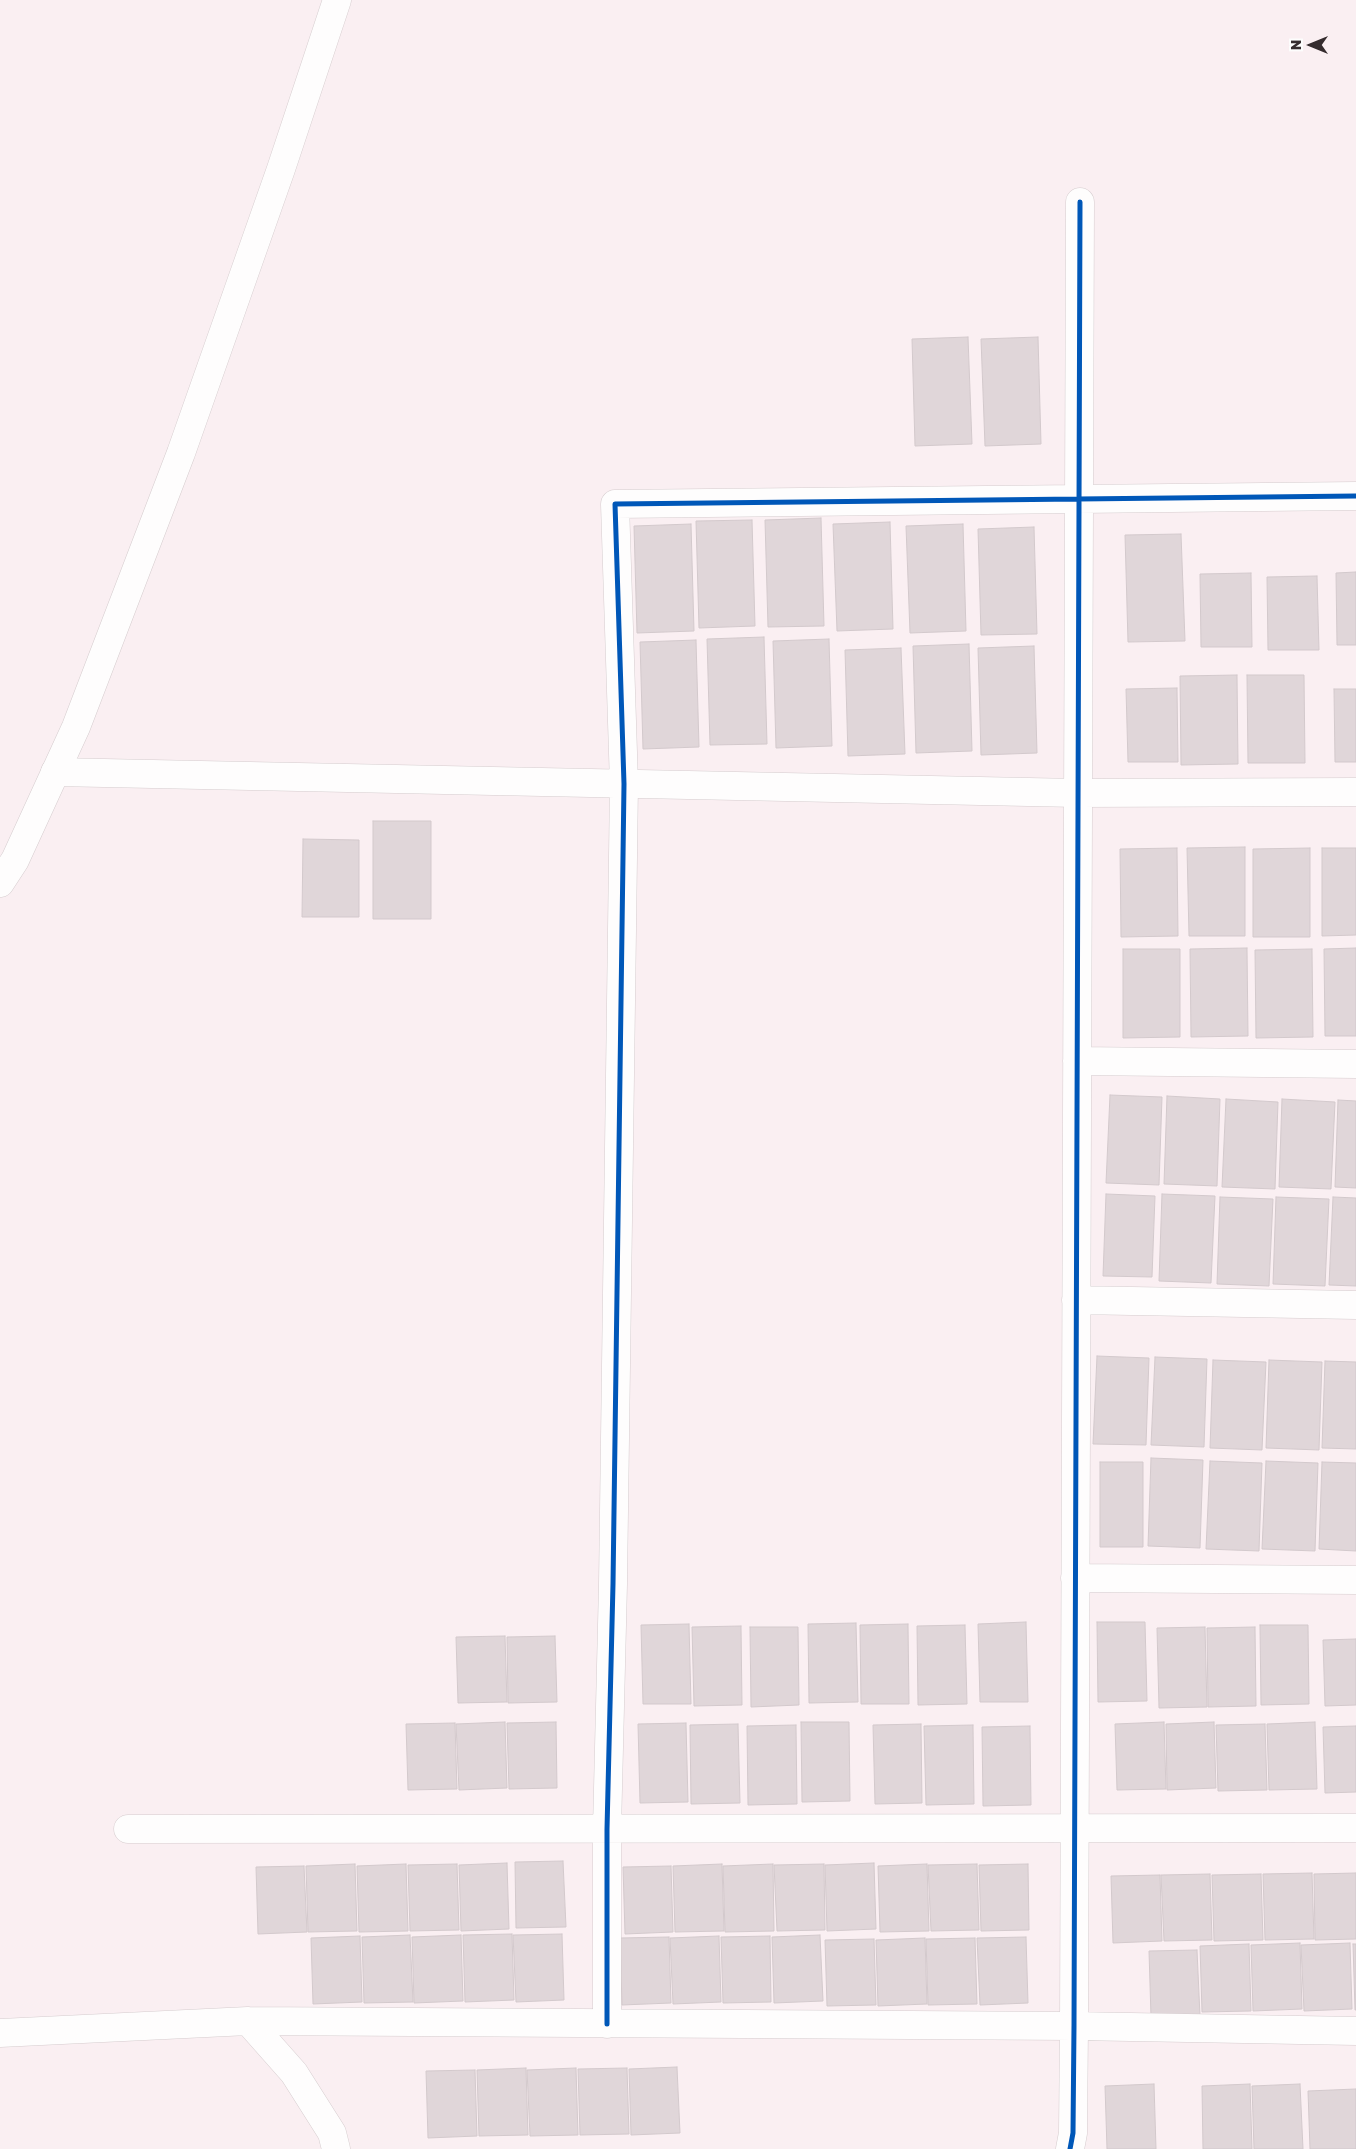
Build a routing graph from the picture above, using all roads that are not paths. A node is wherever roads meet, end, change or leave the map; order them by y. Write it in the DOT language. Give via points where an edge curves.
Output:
graph roads {
  1 [pos="337,0"];
  2 [pos="1080,202"];
  3 [pos="1356,496"];
  4 [pos="1078,498"];
  5 [pos="54,772"];
  6 [pos="624,784"];
  7 [pos="1356,792"];
  8 [pos="1077,793"];
  9 [pos="0,883"];
  10 [pos="1077,1061"];
  11 [pos="1356,1064"];
  12 [pos="1076,1300"];
  13 [pos="1356,1305"];
  14 [pos="1075,1578"];
  15 [pos="1356,1580"];
  16 [pos="1356,1828"];
  17 [pos="128,1830"];
  18 [pos="607,1830"];
  19 [pos="1074,1830"];
  20 [pos="248,2022"];
  21 [pos="607,2024"];
  22 [pos="1074,2026"];
  23 [pos="1356,2031"];
  24 [pos="0,2033"];
  25 [pos="336,2149"];
  26 [pos="1070,2149"];
  1 -- 5 [label="street" via="181,453 76,727"];
  2 -- 4 [label="street"];
  3 -- 4 [label="street"];
  4 -- 6 [label="street" via="615,504"];
  4 -- 8 [label="street"];
  5 -- 6 [label="street"];
  5 -- 9 [label="street" via="15,860"];
  6 -- 8 [label="street"];
  6 -- 18 [label="street"];
  7 -- 8 [label="street"];
  8 -- 10 [label="street"];
  10 -- 11 [label="street"];
  10 -- 12 [label="street"];
  12 -- 13 [label="street"];
  12 -- 14 [label="street"];
  14 -- 15 [label="street"];
  14 -- 19 [label="street"];
  16 -- 19 [label="street"];
  17 -- 18 [label="street"];
  18 -- 19 [label="street"];
  18 -- 21 [label="street"];
  19 -- 22 [label="street"];
  20 -- 21 [label="street"];
  20 -- 24 [label="street"];
  20 -- 25 [label="street" via="294,2073 332,2133"];
  21 -- 22 [label="street"];
  22 -- 23 [label="street"];
  22 -- 26 [label="street"];
}
